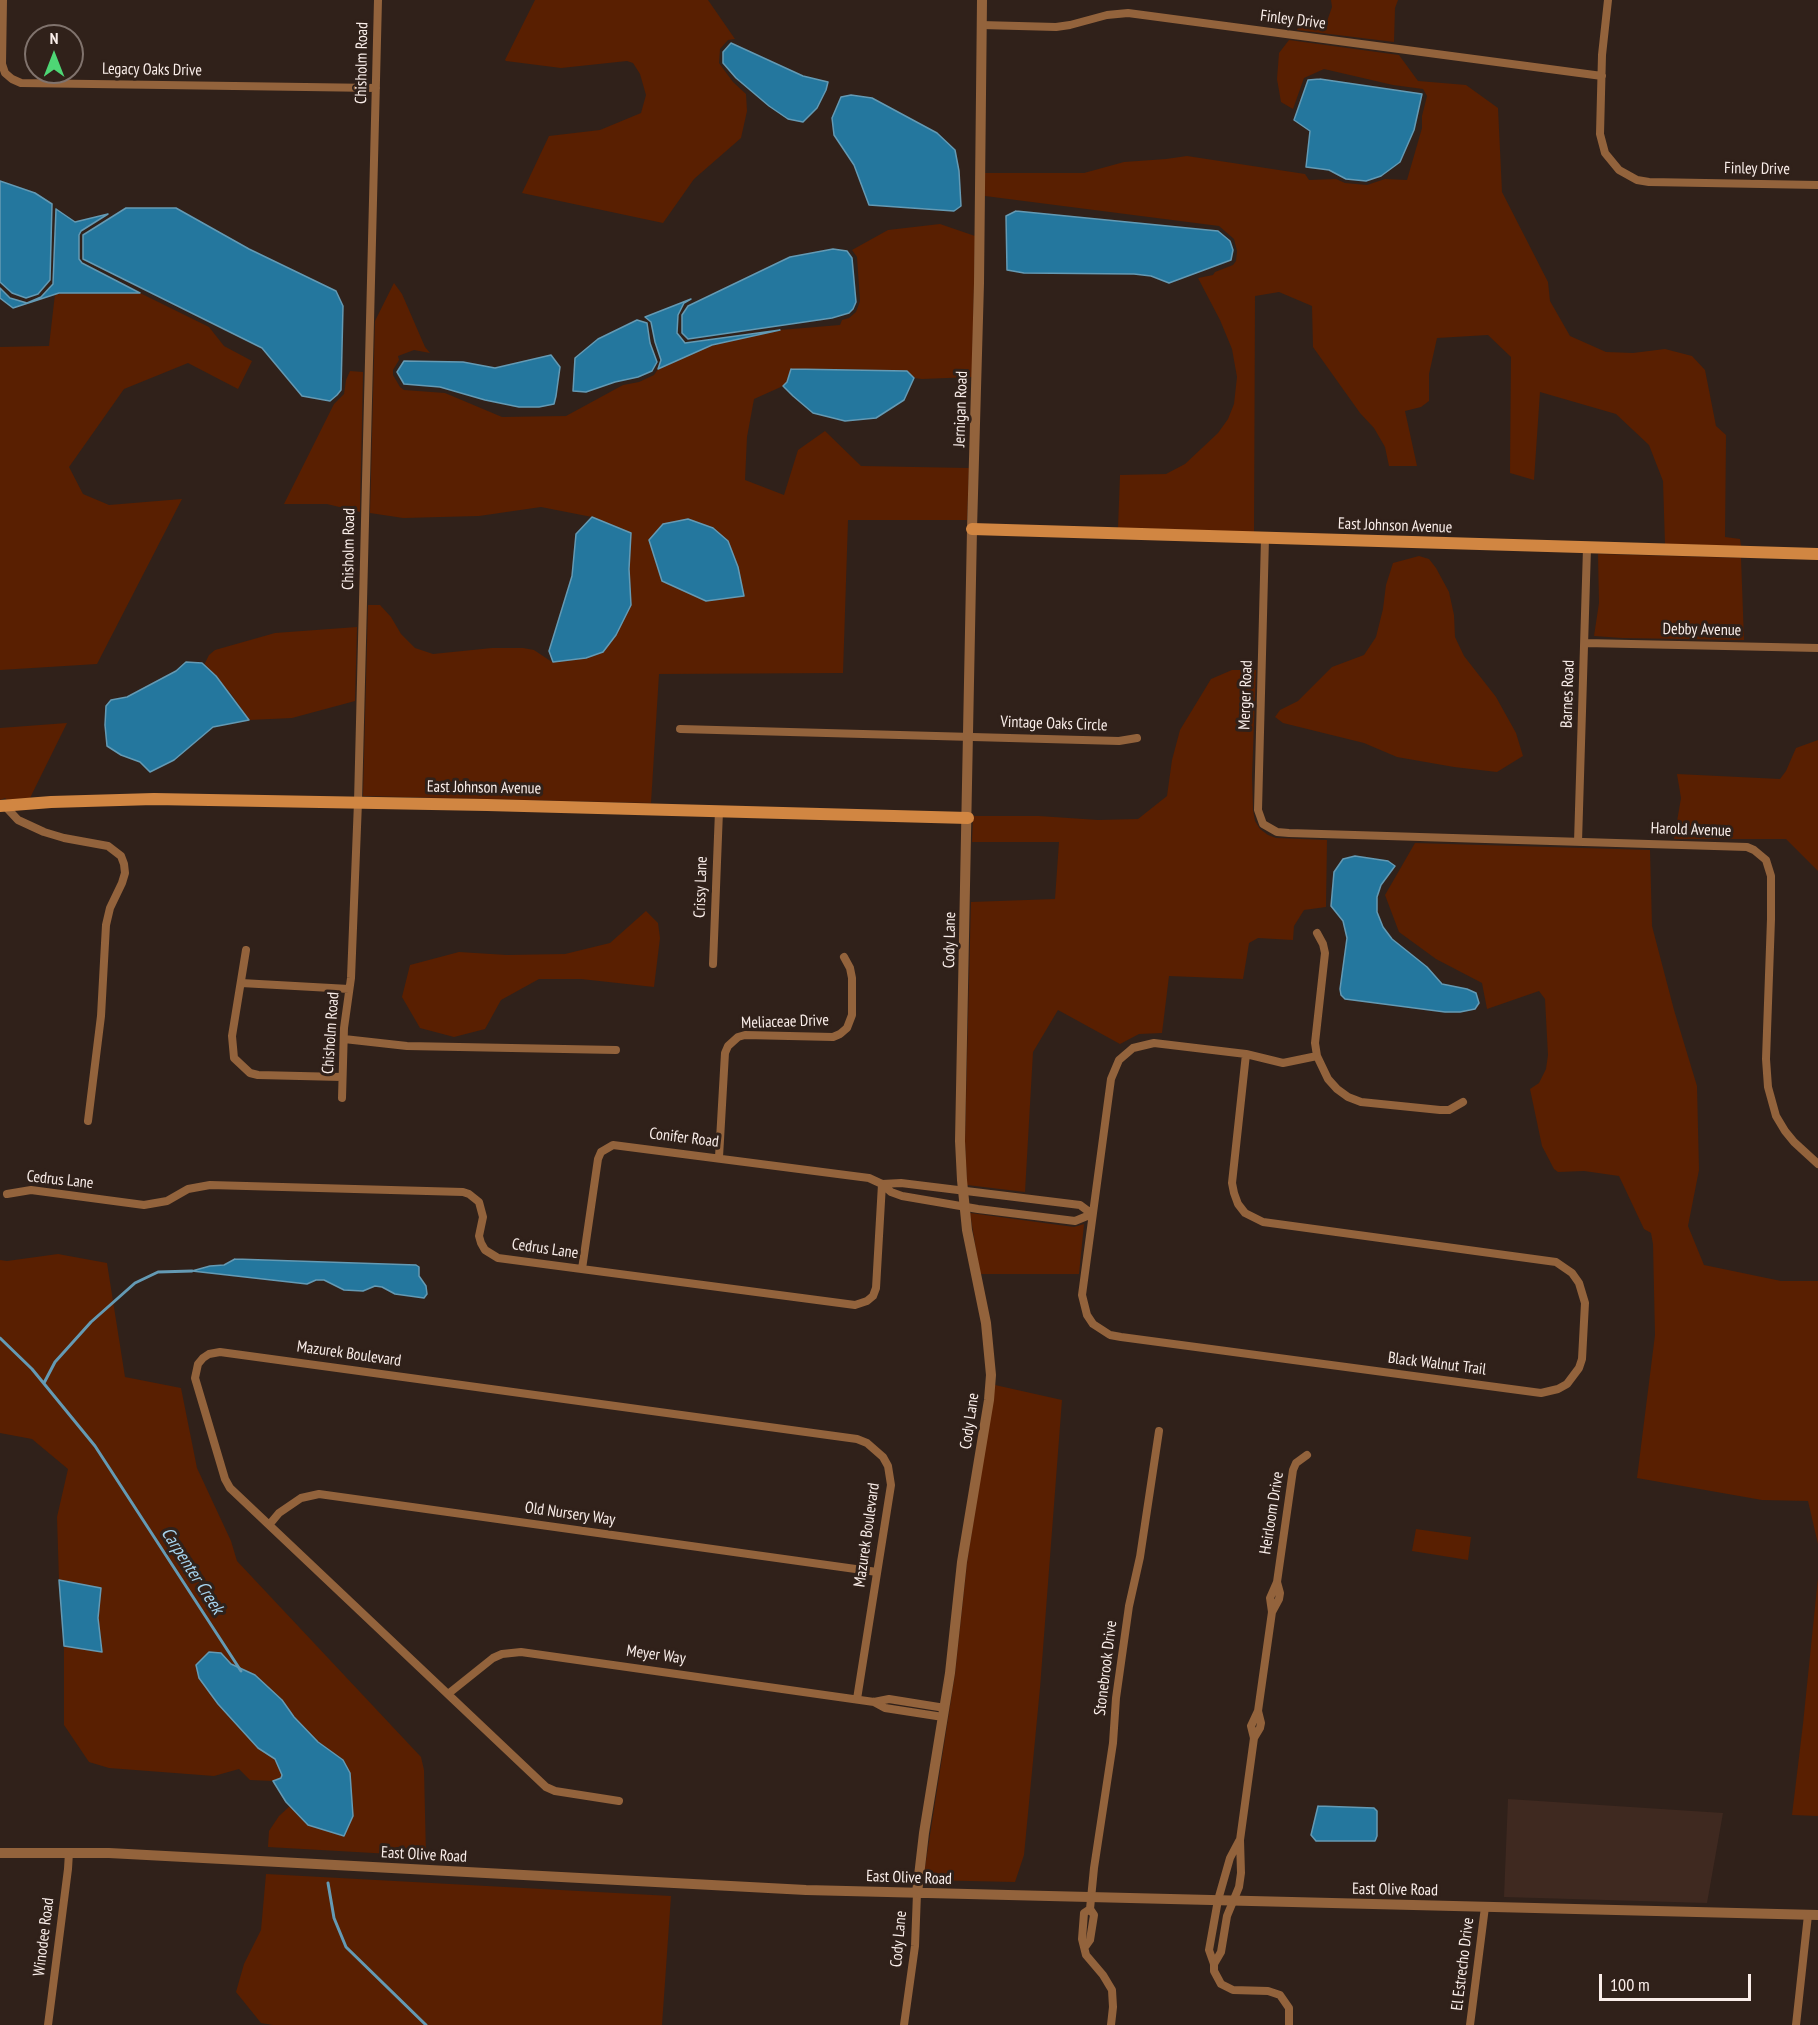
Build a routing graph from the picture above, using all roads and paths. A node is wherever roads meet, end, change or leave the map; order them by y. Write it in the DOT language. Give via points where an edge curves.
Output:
graph roads {
  1 [pos="3,0"];
  2 [pos="378,0"];
  3 [pos="982,0"];
  4 [pos="1608,0"];
  5 [pos="981,25"];
  6 [pos="1602,75"];
  7 [pos="376,88"];
  8 [pos="1818,185"];
  9 [pos="972,529"];
  10 [pos="1265,538"];
  11 [pos="1587,548"];
  12 [pos="1818,554"];
  13 [pos="1585,643"];
  14 [pos="1818,648"];
  15 [pos="680,729"];
  16 [pos="969,736"];
  17 [pos="1137,738"];
  18 [pos="358,802"];
  19 [pos="2,806"];
  20 [pos="719,811"];
  21 [pos="968,818"];
  22 [pos="1289,833"];
  23 [pos="1578,842"];
  24 [pos="1317,933"];
  25 [pos="246,950"];
  26 [pos="844,957"];
  27 [pos="713,964"];
  28 [pos="241,983"];
  29 [pos="349,989"];
  30 [pos="344,1039"];
  31 [pos="616,1050"];
  32 [pos="1246,1054"];
  33 [pos="1317,1056"];
  34 [pos="342,1077"];
  35 [pos="342,1098"];
  36 [pos="1463,1102"];
  37 [pos="88,1121"];
  38 [pos="719,1157"];
  39 [pos="1818,1164"];
  40 [pos="882,1184"];
  41 [pos="962,1190"];
  42 [pos="7,1194"];
  43 [pos="964,1206"];
  44 [pos="1092,1214"];
  45 [pos="582,1269"];
  46 [pos="1159,1431"];
  47 [pos="1307,1455"];
  48 [pos="269,1525"];
  49 [pos="877,1572"];
  50 [pos="448,1694"];
  51 [pos="857,1699"];
  52 [pos="944,1713"];
  53 [pos="619,1801"];
  54 [pos="1240,1840"];
  55 [pos="69,1852"];
  56 [pos="0,1853"];
  57 [pos="917,1893"];
  58 [pos="1218,1900"];
  59 [pos="1233,1901"];
  60 [pos="1091,1904"];
  61 [pos="1485,1907"];
  62 [pos="1813,1915"];
  63 [pos="1214,1964"];
  64 [pos="48,2025"];
  65 [pos="904,2025"];
  66 [pos="1111,2025"];
  67 [pos="1289,2025"];
  68 [pos="1470,2025"];
  69 [pos="1796,2025"];
  1 -- 7 [label="street, Legacy Oaks Drive" via="2,64 5,73 21,83"];
  2 -- 7 [label="street, Chisholm Road"];
  3 -- 5 [label="street, Jernigan Road"];
  4 -- 6 [label="street, Finley Drive"];
  5 -- 6 [label="street, Finley Drive" via="1056,27 1128,13"];
  5 -- 9 [label="street, Jernigan Road"];
  6 -- 8 [label="street, Finley Drive" via="1602,146 1625,175 1649,182"];
  7 -- 18 [label="street, Chisholm Road"];
  9 -- 10 [label="main road, East Johnson Avenue"];
  9 -- 16 [label="street, Jernigan Road"];
  10 -- 11 [label="main road, East Johnson Avenue"];
  10 -- 22 [label="street, Merger Road" via="1258,810 1270,830"];
  11 -- 12 [label="main road, East Johnson Avenue"];
  11 -- 13 [label="street, Barnes Road"];
  13 -- 14 [label="street, Debby Avenue"];
  13 -- 23 [label="street, Barnes Road"];
  15 -- 16 [label="street, Vintage Oaks Circle"];
  16 -- 17 [label="street, Vintage Oaks Circle" via="1119,741"];
  16 -- 21 [label="street, Jernigan Road"];
  18 -- 19 [label="main road, East Johnson Avenue" via="133,799"];
  18 -- 20 [label="main road, East Johnson Avenue"];
  18 -- 29 [label="street, Chisholm Road"];
  19 -- 37 [label="street" via="18,820 44,832 108,846 121,856 124,864 125,873 106,925 101,1016"];
  20 -- 21 [label="main road, East Johnson Avenue"];
  20 -- 27 [label="street, Crissy Lane"];
  21 -- 41 [label="street, Cody Lane"];
  22 -- 23 [label="street, Harold Avenue"];
  23 -- 39 [label="street, Harold Avenue" via="1747,847 1762,854 1771,876 1768,1087 1785,1131"];
  24 -- 33 [label="street" via="1325,953"];
  25 -- 28 [label="street"];
  26 -- 38 [label="street, Meliaceae Drive" via="852,978 852,1016 840,1034 745,1035 728,1046 724,1053"];
  28 -- 29 [label="street"];
  28 -- 34 [label="street" via="232,1046 234,1058 242,1066 258,1076"];
  29 -- 30 [label="street, Chisholm Road"];
  30 -- 31 [label="street" via="406,1046"];
  30 -- 34 [label="street, Chisholm Road"];
  32 -- 33 [label="street, Black Walnut Trail" via="1283,1063"];
  32 -- 44 [label="street, Black Walnut Trail" via="1154,1043 1133,1048 1119,1060 1111,1079"];
  32 -- 44 [label="street, Black Walnut Trail" via="1232,1183 1238,1204 1245,1212 1263,1222 1556,1262 1572,1273 1585,1303 1582,1359 1574,1378 1558,1389 1541,1393 1110,1335 1093,1324 1083,1305"];
  33 -- 36 [label="street" via="1337,1089 1361,1102 1440,1110"];
  34 -- 35 [label="street, Chisholm Road"];
  38 -- 40 [label="street, Conifer Road" via="869,1178"];
  38 -- 45 [label="street, Conifer Road" via="620,1144 606,1148 598,1159"];
  40 -- 41 [label="street, Conifer Road" via="901,1182"];
  40 -- 43 [label="street, Conifer Road" via="902,1196"];
  40 -- 45 [label="street, Cedrus Lane" via="876,1288 873,1296 862,1304"];
  41 -- 43 [label="street, Cody Lane"];
  41 -- 44 [label="street, Conifer Road" via="1080,1205"];
  42 -- 45 [label="street, Cedrus Lane" via="31,1190 144,1205 210,1185 462,1192 479,1202 483,1217 481,1244 490,1255"];
  43 -- 44 [label="street, Conifer Road" via="1075,1221"];
  43 -- 52 [label="street, Cody Lane" via="987,1323 991,1374"];
  46 -- 60 [label="street, Stonebrook Drive" via="1129,1606"];
  47 -- 54 [label="street, Heirloom Drive" via="1293,1470 1277,1582 1280,1593 1272,1612 1258,1711 1260,1728 1254,1738"];
  48 -- 49 [label="street, Old Nursery Way" via="301,1498 319,1494"];
  48 -- 49 [label="street, Mazurek Boulevard" via="225,1479 195,1378 198,1364 209,1354 220,1352 857,1439 876,1449 890,1476"];
  48 -- 50 [label="street, Mazurek Boulevard"];
  49 -- 51 [label="street, Mazurek Boulevard"];
  50 -- 51 [label="street, Meyer Way" via="493,1658 512,1652"];
  50 -- 53 [label="street, Mazurek Boulevard" via="546,1787"];
  51 -- 52 [label="street, Meyer Way" via="889,1699"];
  52 -- 57 [label="street, Cody Lane"];
  54 -- 58 [label="street, Heirloom Drive" via="1230,1858"];
  54 -- 59 [label="street, Heirloom Drive" via="1241,1873"];
  55 -- 56 [label="street, East Olive Road"];
  55 -- 57 [label="street, East Olive Road"];
  55 -- 64 [label="street, Winodee Road"];
  57 -- 60 [label="street, East Olive Road"];
  57 -- 65 [label="street, Cody Lane" via="915,1946"];
  58 -- 59 [label="street, East Olive Road"];
  58 -- 60 [label="street, East Olive Road"];
  58 -- 63 [label="street, Heirloom Drive" via="1209,1950"];
  59 -- 61 [label="street, East Olive Road"];
  59 -- 63 [label="street, Heirloom Drive" via="1221,1952"];
  60 -- 66 [label="street, Stonebrook Drive" via="1094,1915 1086,1955 1112,1990"];
  61 -- 62 [label="street, East Olive Road"];
  61 -- 68 [label="street, El Estrecho Drive"];
  62 -- 69 [label="street"];
  63 -- 67 [label="street, Heirloom Drive" via="1216,1978 1226,1988 1280,1995 1289,2008"];
}
